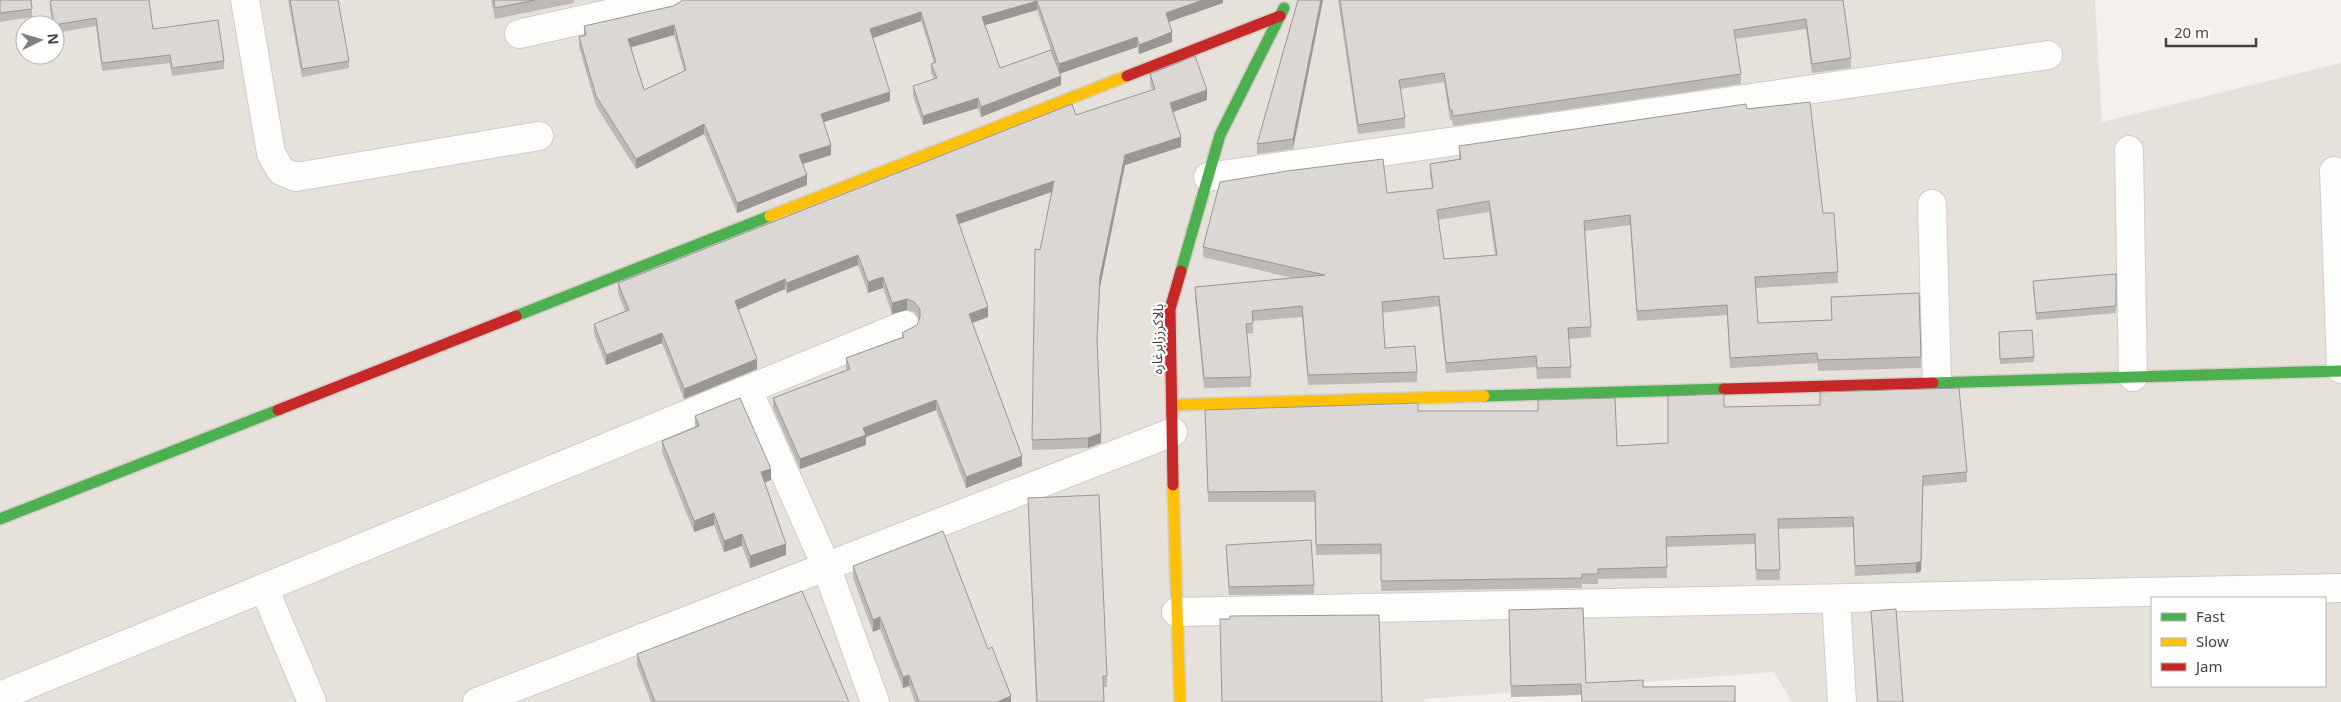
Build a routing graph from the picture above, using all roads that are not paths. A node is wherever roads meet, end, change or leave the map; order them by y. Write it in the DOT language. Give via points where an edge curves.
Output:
graph roads {
  1 [pos="245,0"];
  2 [pos="670,0"];
  3 [pos="1288,0"];
  4 [pos="1280,16"];
  5 [pos="520,34"];
  6 [pos="2048,55"];
  7 [pos="539,136"];
  8 [pos="2129,150"];
  9 [pos="2334,171"];
  10 [pos="1208,177"];
  11 [pos="1932,204"];
  12 [pos="906,325"];
  13 [pos="2341,370"];
  14 [pos="2133,377"];
  15 [pos="1937,382"];
  16 [pos="748,390"];
  17 [pos="1172,405"];
  18 [pos="1172,432"];
  19 [pos="0,519"];
  20 [pos="826,566"];
  21 [pos="264,588"];
  22 [pos="2341,588"];
  23 [pos="1836,599"];
  24 [pos="1176,612"];
  25 [pos="0,696"];
  26 [pos="312,702"];
  27 [pos="477,702"];
  28 [pos="875,702"];
  29 [pos="1180,702"];
  30 [pos="1842,702"];
  1 -- 7 [label="street" via="271,153 281,171 296,176"];
  2 -- 5 [label="street"];
  3 -- 4 [label="street, بالاکرززابرغاره"];
  4 -- 10 [label="street, بالاکرززابرغاره" via="1220,134"];
  4 -- 19 [label="street"];
  6 -- 10 [label="street"];
  8 -- 14 [label="street"];
  9 -- 13 [label="street"];
  10 -- 17 [label="street, بالاکرززابرغاره" via="1170,309"];
  11 -- 15 [label="street"];
  12 -- 16 [label="street"];
  13 -- 14 [label="street"];
  14 -- 15 [label="street"];
  15 -- 17 [label="street"];
  16 -- 20 [label="street"];
  16 -- 21 [label="street"];
  17 -- 18 [label="street, بالاکرززابرغاره"];
  18 -- 20 [label="street"];
  18 -- 24 [label="street, بالاکرززابرغاره"];
  20 -- 27 [label="street"];
  20 -- 28 [label="street"];
  21 -- 25 [label="street"];
  21 -- 26 [label="street"];
  22 -- 23 [label="street"];
  23 -- 24 [label="street"];
  23 -- 30 [label="street"];
  24 -- 29 [label="street, بالاکرززابرغاره"];
}
